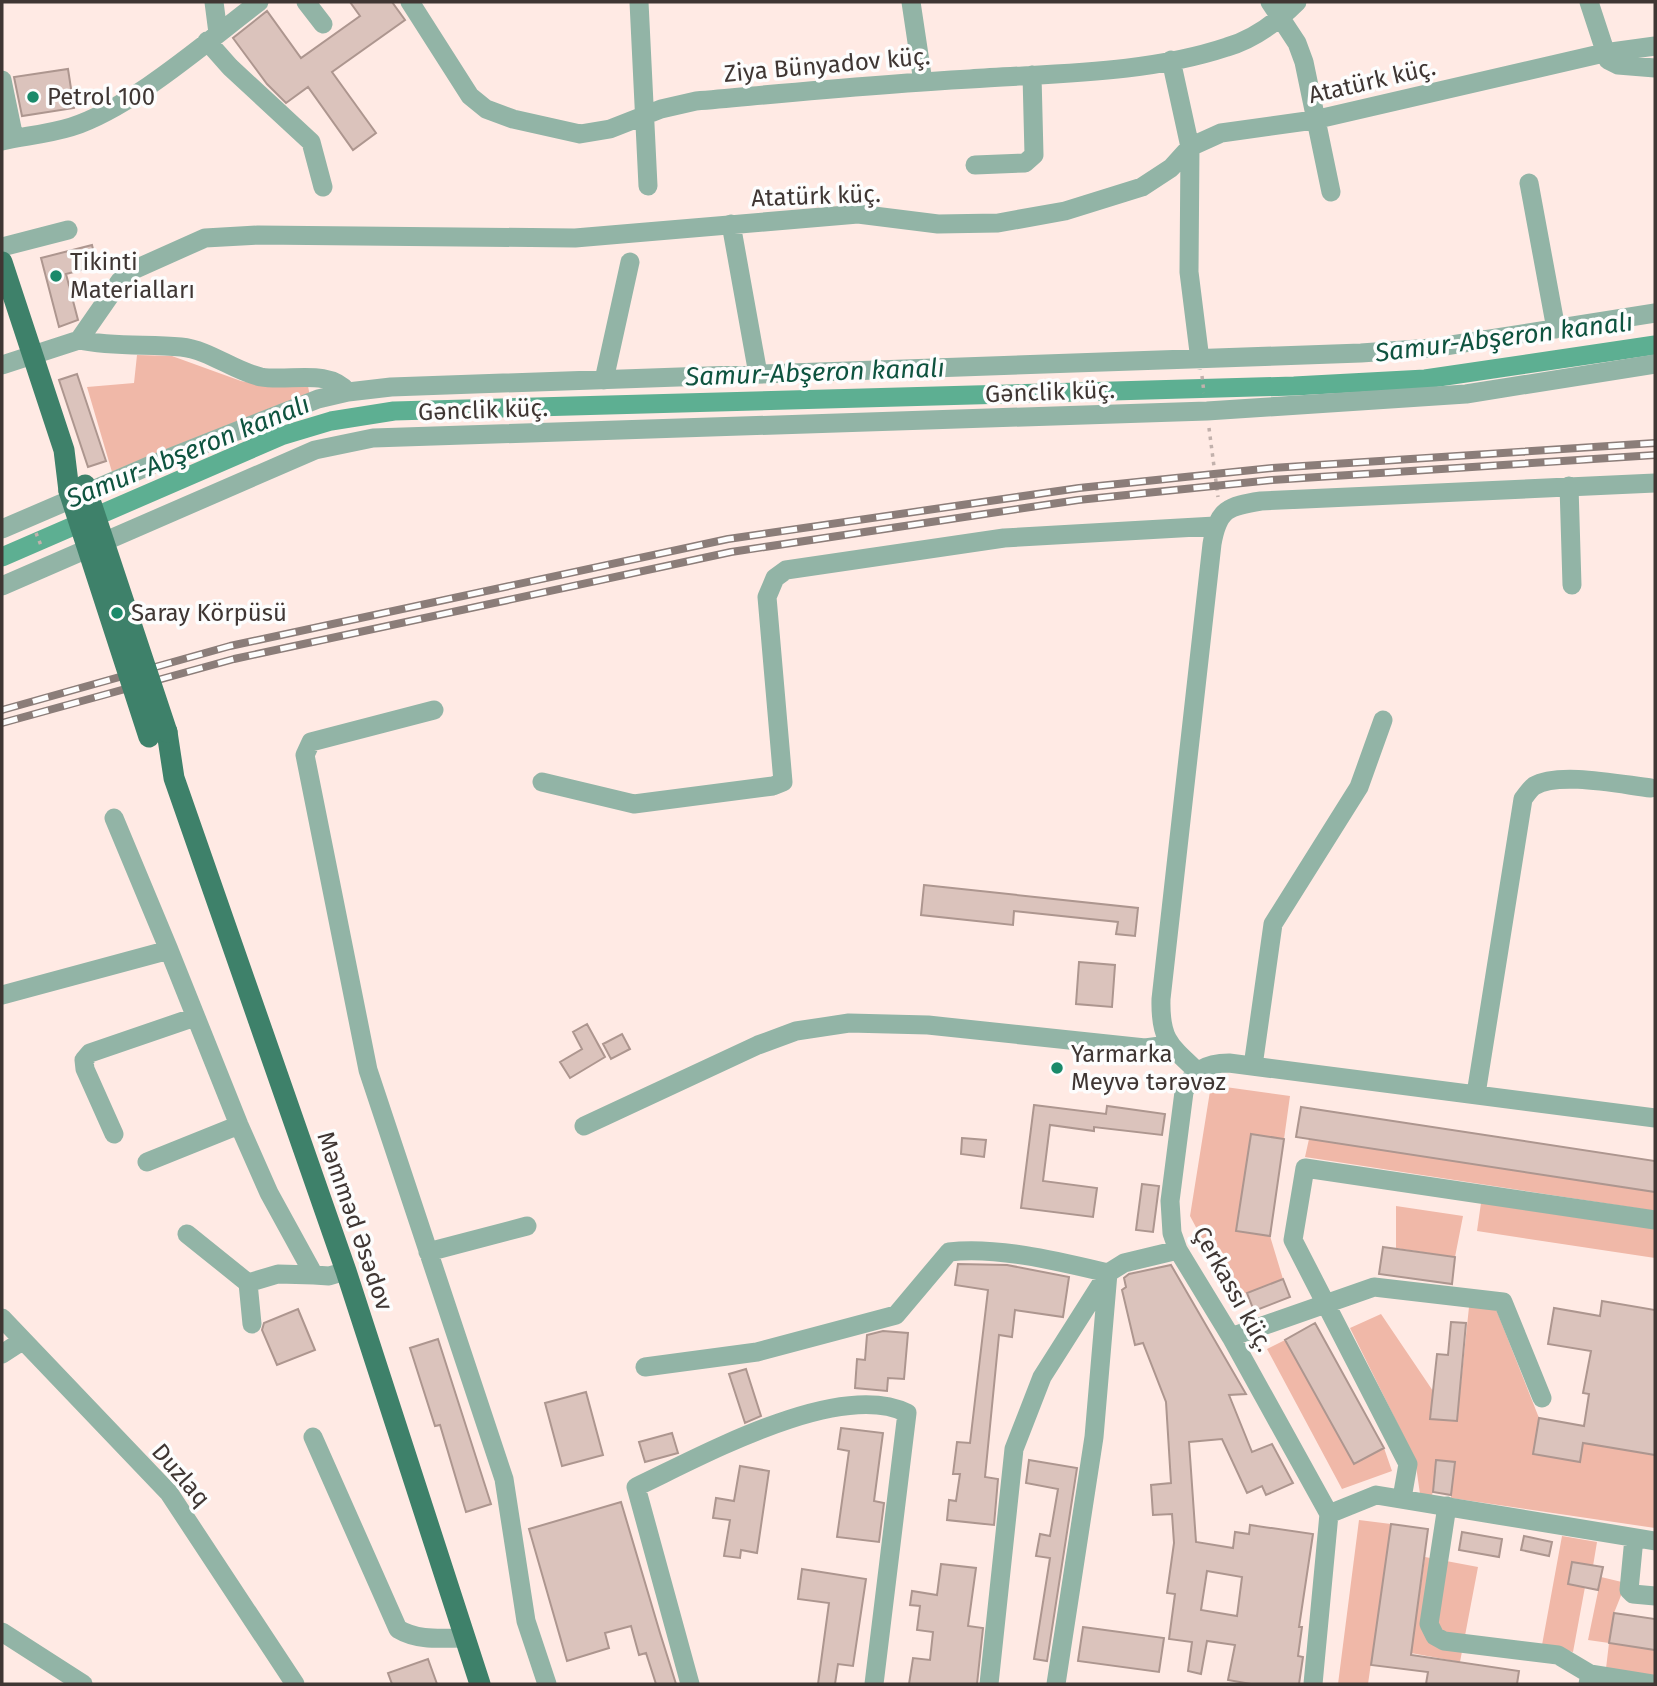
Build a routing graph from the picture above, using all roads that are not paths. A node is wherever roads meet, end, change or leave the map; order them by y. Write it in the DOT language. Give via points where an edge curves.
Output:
graph roads {
  1 [pos="214,2"];
  2 [pos="259,2"];
  3 [pos="306,2"];
  4 [pos="410,2"];
  5 [pos="639,2"];
  6 [pos="911,2"];
  7 [pos="1297,2"];
  8 [pos="1589,2"];
  9 [pos="1275,9"];
  10 [pos="323,24"];
  11 [pos="213,37"];
  12 [pos="1655,46"];
  13 [pos="1604,53"];
  14 [pos="1171,60"];
  15 [pos="1655,68"];
  16 [pos="1032,75"];
  17 [pos="2,80"];
  18 [pos="923,82"];
  19 [pos="644,115"];
  20 [pos="1314,120"];
  21 [pos="8,140"];
  22 [pos="1190,147"];
  23 [pos="975,166"];
  24 [pos="1529,183"];
  25 [pos="648,186"];
  26 [pos="323,187"];
  27 [pos="1331,192"];
  28 [pos="731,224"];
  29 [pos="68,230"];
  30 [pos="2,247"];
  31 [pos="2,262"];
  32 [pos="630,262"];
  33 [pos="1655,313"];
  34 [pos="1556,329"];
  35 [pos="79,340"];
  36 [pos="33,355"];
  37 [pos="1200,360"];
  38 [pos="1655,364"];
  39 [pos="2,365"];
  40 [pos="758,374"];
  41 [pos="604,380"];
  42 [pos="348,392"];
  43 [pos="1655,483"];
  44 [pos="1569,486"];
  45 [pos="1219,519"];
  46 [pos="2,529"];
  47 [pos="1572,585"];
  48 [pos="2,586"];
  49 [pos="434,709"];
  50 [pos="1383,720"];
  51 [pos="542,782"];
  52 [pos="1651,788"];
  53 [pos="114,818"];
  54 [pos="169,950"];
  55 [pos="2,995"];
  56 [pos="195,1017"];
  57 [pos="1168,1045"];
  58 [pos="1253,1066"];
  59 [pos="1197,1071"];
  60 [pos="1476,1094"];
  61 [pos="1655,1118"];
  62 [pos="239,1125"];
  63 [pos="584,1126"];
  64 [pos="114,1134"];
  65 [pos="147,1162"];
  66 [pos="1655,1220"];
  67 [pos="527,1226"];
  68 [pos="187,1234"];
  69 [pos="1178,1251"];
  70 [pos="428,1252"];
  71 [pos="346,1271"];
  72 [pos="1108,1273"];
  73 [pos="314,1275"];
  74 [pos="248,1283"];
  75 [pos="1325,1303"];
  76 [pos="2,1318"];
  77 [pos="252,1324"];
  78 [pos="1231,1337"];
  79 [pos="22,1341"];
  80 [pos="2,1354"];
  81 [pos="645,1367"];
  82 [pos="1542,1398"];
  83 [pos="313,1437"];
  84 [pos="1402,1498"];
  85 [pos="1447,1506"];
  86 [pos="1329,1514"];
  87 [pos="1634,1538"];
  88 [pos="1655,1541"];
  89 [pos="1655,1596"];
  90 [pos="2,1632"];
  91 [pos="464,1638"];
  92 [pos="1589,1679"];
  93 [pos="83,1684"];
  94 [pos="295,1684"];
  95 [pos="480,1684"];
  96 [pos="547,1684"];
  97 [pos="690,1684"];
  98 [pos="874,1684"];
  99 [pos="989,1684"];
  100 [pos="1056,1684"];
  101 [pos="1312,1684"];
  102 [pos="1652,1684"];
  1 -- 11 [label="street"];
  2 -- 11 [label="street"];
  3 -- 10 [label="street"];
  4 -- 19 [label="street, Ziya Bünyadov küç." via="470,96 486,109 580,134 610,129"];
  5 -- 19 [label="street"];
  6 -- 18 [label="street"];
  7 -- 9 [label="street, Ziya Bünyadov küç."];
  8 -- 13 [label="street"];
  9 -- 14 [label="street, Ziya Bünyadov küç." via="1266,29 1230,47"];
  9 -- 20 [label="street" via="1304,62"];
  11 -- 21 [label="street" via="93,118"];
  11 -- 26 [label="street" via="230,67 311,142"];
  12 -- 13 [label="street, Atatürk küç."];
  13 -- 15 [label="street" via="1618,65"];
  13 -- 20 [label="street, Atatürk küç."];
  14 -- 16 [label="street, Ziya Bünyadov küç."];
  14 -- 22 [label="street"];
  16 -- 18 [label="street, Ziya Bünyadov küç."];
  16 -- 23 [label="street" via="1031,160"];
  17 -- 21 [label="street"];
  18 -- 19 [label="street, Ziya Bünyadov küç." via="696,101"];
  19 -- 25 [label="street"];
  20 -- 22 [label="street, Atatürk küç." via="1221,133"];
  20 -- 27 [label="street"];
  22 -- 28 [label="street, Atatürk küç." via="1171,168 1142,187 1035,217 966,225 858,214"];
  22 -- 37 [label="street" via="1189,272"];
  24 -- 34 [label="street"];
  28 -- 35 [label="street, Atatürk küç." via="575,238 205,238 131,271"];
  28 -- 40 [label="street"];
  29 -- 30 [label="street"];
  31 -- 36 [label="main road"];
  32 -- 41 [label="street"];
  33 -- 34 [label="street, Gənclik küç."];
  34 -- 37 [label="street, Gənclik küç." via="1390,351"];
  35 -- 36 [label="street"];
  35 -- 42 [label="street" via="184,348 240,371 263,377 329,379"];
  36 -- 39 [label="street"];
  36 -- 71 [label="main road, Məmməd Əsədov, bridge" via="158,734"];
  37 -- 40 [label="street, Gənclik küç."];
  38 -- 48 [label="street, Gənclik küç." via="1466,394 1207,411 362,440 315,450"];
  40 -- 41 [label="street, Gənclik küç."];
  41 -- 42 [label="street, Gənclik küç."];
  42 -- 46 [label="street, Gənclik küç." via="318,399"];
  43 -- 44 [label="street"];
  44 -- 45 [label="street" via="1261,501 1237,505"];
  44 -- 47 [label="street"];
  45 -- 51 [label="street" via="1004,538 786,570 775,578 767,597 783,782 634,804"];
  45 -- 57 [label="street" via="1161,999 1160,1021"];
  49 -- 70 [label="street" via="332,734 311,742 305,754 368,1070"];
  50 -- 58 [label="street" via="1359,787 1273,924"];
  52 -- 60 [label="street" via="1579,780 1550,782 1534,786 1523,799"];
  53 -- 54 [label="street"];
  54 -- 55 [label="street"];
  54 -- 56 [label="street"];
  56 -- 62 [label="street"];
  56 -- 64 [label="street" via="90,1053 84,1060"];
  57 -- 59 [label="street"];
  57 -- 63 [label="street" via="1145,1048 928,1025 849,1023 796,1031 758,1045"];
  58 -- 59 [label="street" via="1221,1063"];
  58 -- 60 [label="street"];
  59 -- 69 [label="street, Çerkassı küç." via="1184,1092 1170,1201"];
  60 -- 61 [label="street"];
  62 -- 65 [label="street"];
  62 -- 73 [label="street"];
  66 -- 75 [label="street" via="1305,1168 1293,1240"];
  67 -- 70 [label="street"];
  68 -- 74 [label="street"];
  69 -- 72 [label="street" via="1124,1263"];
  69 -- 78 [label="street, Çerkassı küç."];
  70 -- 96 [label="street" via="504,1479 526,1621"];
  71 -- 73 [label="street"];
  71 -- 91 [label="main road, Məmməd Əsədov"];
  72 -- 81 [label="street" via="980,1251 949,1252 896,1315 757,1352"];
  72 -- 99 [label="street" via="1042,1377 1014,1449"];
  72 -- 100 [label="street" via="1094,1437"];
  73 -- 74 [label="street" via="278,1274"];
  74 -- 77 [label="street"];
  75 -- 78 [label="street"];
  75 -- 82 [label="street" via="1374,1287 1503,1301"];
  75 -- 84 [label="street" via="1408,1464"];
  76 -- 79 [label="street, Duzlaq"];
  78 -- 86 [label="street, Çerkassı küç."];
  79 -- 80 [label="street"];
  79 -- 94 [label="street, Duzlaq" via="169,1493"];
  83 -- 91 [label="street" via="398,1629 429,1639"];
  84 -- 85 [label="street"];
  84 -- 86 [label="street" via="1364,1497"];
  85 -- 87 [label="street"];
  85 -- 92 [label="street" via="1429,1624 1435,1636 1444,1642 1558,1655"];
  86 -- 101 [label="street"];
  87 -- 88 [label="street"];
  87 -- 89 [label="street" via="1629,1590"];
  90 -- 93 [label="street"];
  91 -- 95 [label="main road, Məmməd Əsədov"];
  92 -- 102 [label="street"];
  97 -- 98 [label="street" via="636,1487 730,1442 827,1407 894,1407 907,1413"];
}
